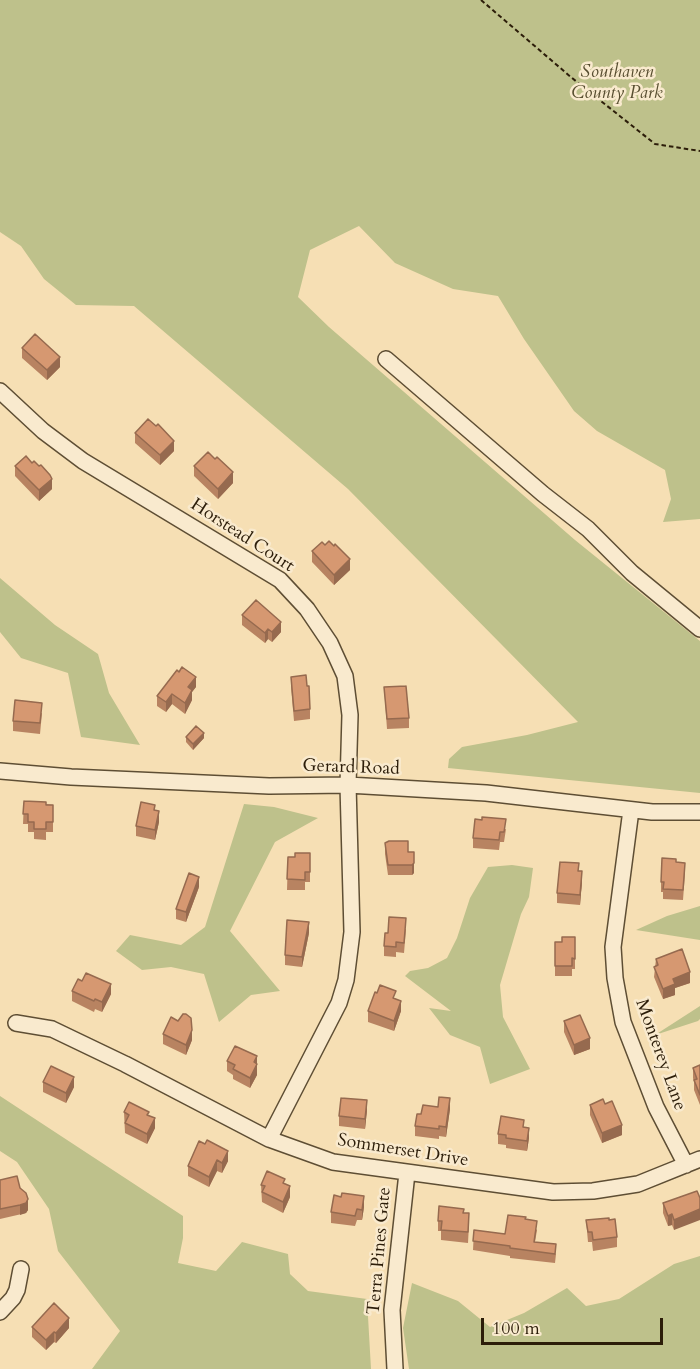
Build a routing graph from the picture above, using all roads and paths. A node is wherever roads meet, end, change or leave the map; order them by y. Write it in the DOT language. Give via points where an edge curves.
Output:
graph roads {
  1 [pos="481,0"];
  2 [pos="700,151"];
  3 [pos="386,358"];
  4 [pos="0,392"];
  5 [pos="700,628"];
  6 [pos="0,771"];
  7 [pos="348,785"];
  8 [pos="631,810"];
  9 [pos="700,812"];
  10 [pos="16,1023"];
  11 [pos="269,1139"];
  12 [pos="693,1162"];
  13 [pos="407,1173"];
  14 [pos="21,1269"];
  15 [pos="0,1312"];
  16 [pos="395,1369"];
  1 -- 2 [label="path" via="655,144"];
  3 -- 5 [label="street"];
  4 -- 7 [label="street, Horstead Court" via="84,461 280,580 307,609 330,643 345,676 350,715"];
  6 -- 7 [label="street, Gerard Road" via="269,786"];
  7 -- 8 [label="street, Gerard Road" via="486,793"];
  7 -- 11 [label="street, Horstead Court" via="352,932 346,980 339,1003"];
  8 -- 9 [label="street, Gerard Road"];
  8 -- 12 [label="street, Monterey Lane" via="613,947 615,978 623,1022 656,1107"];
  10 -- 11 [label="street, Sommerset Drive" via="52,1029"];
  11 -- 13 [label="street, Sommerset Drive" via="333,1162"];
  12 -- 13 [label="street, Sommerset Drive" via="638,1184 583,1191 553,1192"];
  13 -- 16 [label="street, Terra Pines Gate" via="392,1310"];
  14 -- 15 [label="street" via="17,1290"];
}
